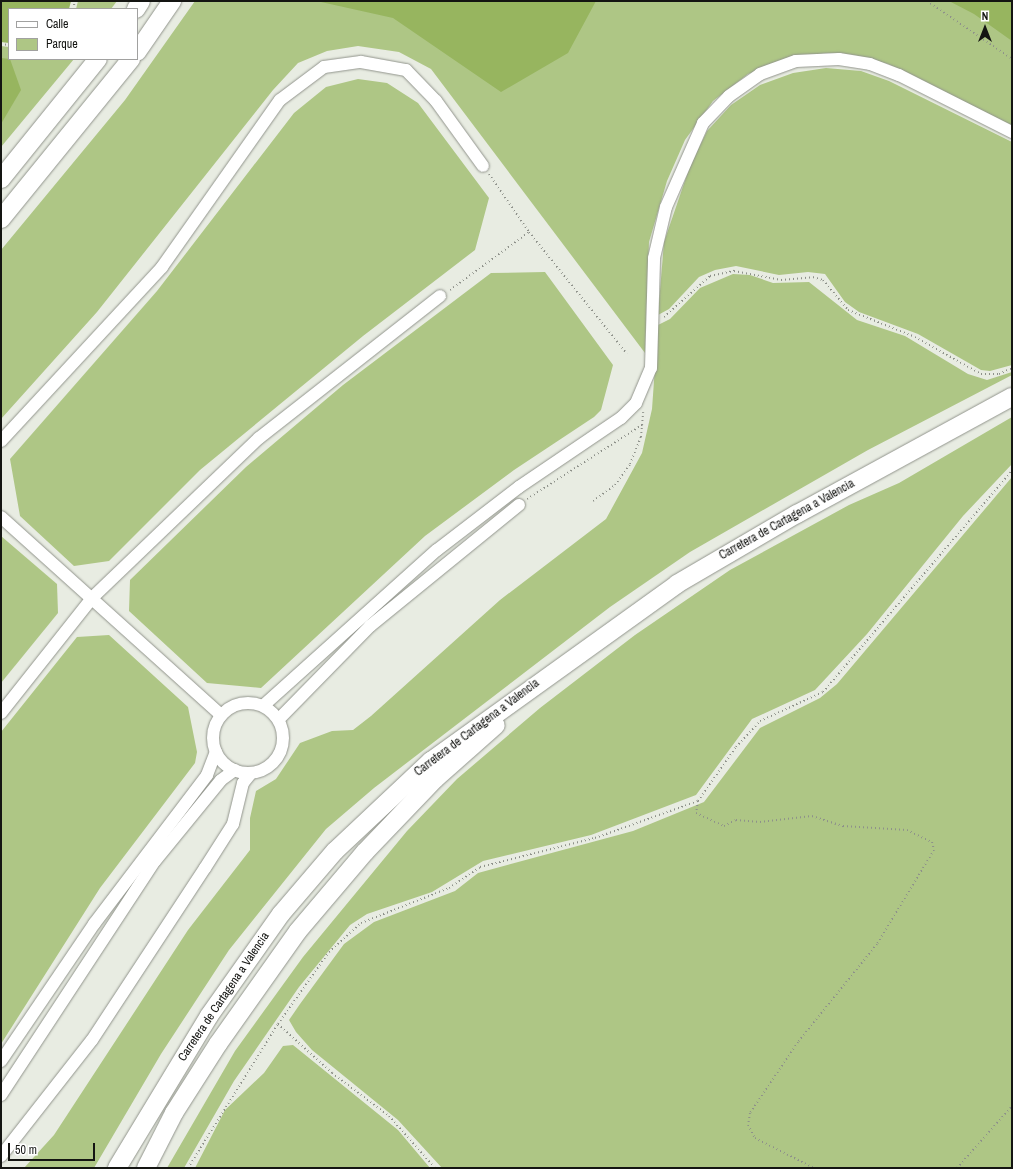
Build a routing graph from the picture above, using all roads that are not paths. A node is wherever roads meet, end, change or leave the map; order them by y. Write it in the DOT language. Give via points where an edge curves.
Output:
graph roads {
  1 [pos="172,1"];
  2 [pos="138,51"];
  3 [pos="97,60"];
  4 [pos="130,60"];
  5 [pos="1012,132"];
  6 [pos="483,166"];
  7 [pos="1,179"];
  8 [pos="1,219"];
  9 [pos="440,296"];
  10 [pos="1012,397"];
  11 [pos="1,441"];
  12 [pos="519,504"];
  13 [pos="1,517"];
  14 [pos="92,598"];
  15 [pos="571,658"];
  16 [pos="264,706"];
  17 [pos="1,713"];
  18 [pos="221,715"];
  19 [pos="279,719"];
  20 [pos="216,752"];
  21 [pos="234,770"];
  22 [pos="250,773"];
  23 [pos="237,1019"];
  24 [pos="1,1061"];
  25 [pos="1,1095"];
  26 [pos="1,1156"];
  27 [pos="117,1168"];
  28 [pos="146,1168"];
  29 [pos="158,1168"];
  1 -- 2 [label="highway"];
  3 -- 7 [label="highway"];
  4 -- 8 [label="highway"];
  5 -- 16 [label="lane" via="870,64 839,59 796,62 760,74 729,96 702,123 666,207 654,258 651,368 646,387 631,408 437,550"];
  6 -- 11 [label="lane" via="436,101 406,70 361,62 324,67 280,100 162,267"];
  9 -- 14 [label="lane" via="259,438"];
  10 -- 15 [label="highway, Carretera de Cartagena a Valencia" via="712,563"];
  12 -- 19 [label="lane" via="370,626"];
  13 -- 14 [label="lane"];
  14 -- 17 [label="lane"];
  14 -- 18 [label="lane"];
  15 -- 23 [label="highway, Carretera de Cartagena a Valencia" via="435,779 365,852 298,931"];
  15 -- 27 [label="highway, Carretera de Cartagena a Valencia" via="430,760 335,851 242,966"];
  16 -- 18 [label="lane" via="241,703"];
  16 -- 19 [label="lane"];
  18 -- 20 [label="lane" via="213,733"];
  19 -- 22 [label="lane" via="284,735 278,756 271,765"];
  20 -- 21 [label="lane"];
  20 -- 24 [label="lane" via="207,775 94,924"];
  21 -- 22 [label="lane"];
  21 -- 25 [label="lane" via="221,780 155,861"];
  22 -- 26 [label="lane" via="243,783 233,824 205,868 92,1040"];
  23 -- 28 [label="highway, Carretera de Cartagena a Valencia" via="174,1114"];
  23 -- 29 [label="highway"];
}
